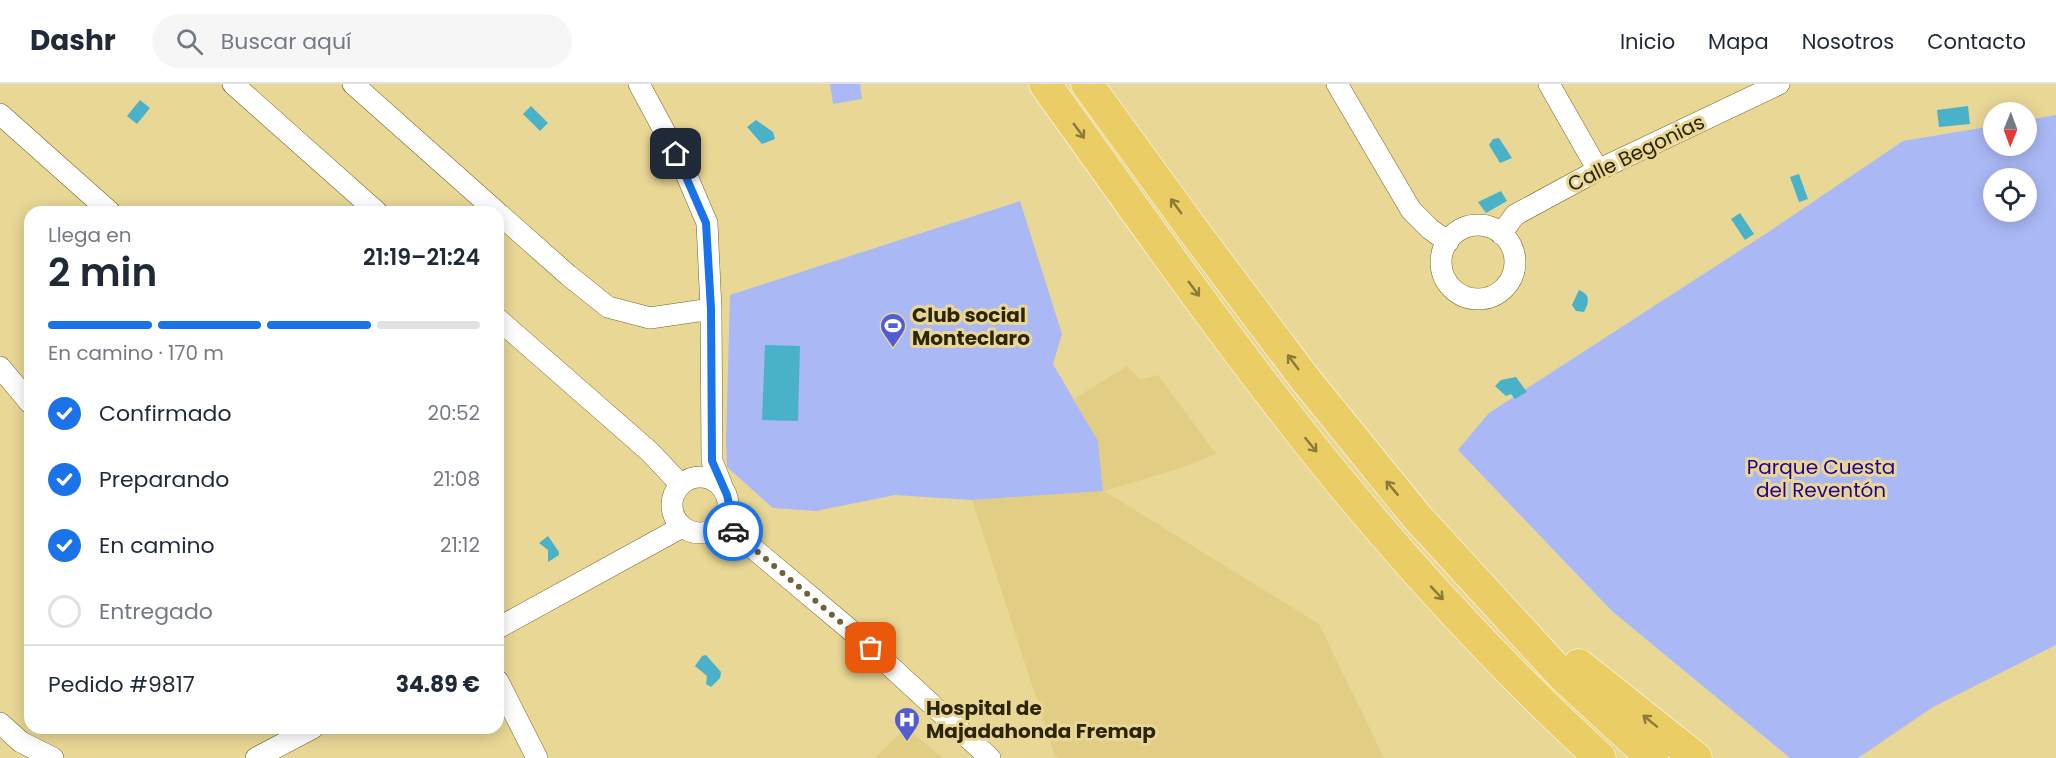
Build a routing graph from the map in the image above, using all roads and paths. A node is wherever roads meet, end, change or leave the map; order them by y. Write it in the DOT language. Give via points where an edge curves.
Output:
graph roads {
  1 [pos="233,84"];
  2 [pos="353,84"];
  3 [pos="639,84"];
  4 [pos="1045,84"];
  5 [pos="1087,84"];
  6 [pos="1337,84"];
  7 [pos="1549,84"];
  8 [pos="1779,84"];
  9 [pos="0,114"];
  10 [pos="1598,170"];
  11 [pos="103,206"];
  12 [pos="370,206"];
  13 [pos="490,206"];
  14 [pos="504,218"];
  15 [pos="1501,234"];
  16 [pos="1448,242"];
  17 [pos="711,309"];
  18 [pos="504,325"];
  19 [pos="0,367"];
  20 [pos="24,396"];
  21 [pos="706,469"];
  22 [pos="681,485"];
  23 [pos="1417,517"];
  24 [pos="723,523"];
  25 [pos="682,527"];
  26 [pos="504,625"];
  27 [pos="504,693"];
  28 [pos="1548,710"];
  29 [pos="0,723"];
  30 [pos="302,734"];
  31 [pos="990,757"];
  32 [pos="53,758"];
  33 [pos="256,758"];
  34 [pos="537,758"];
  35 [pos="1589,758"];
  36 [pos="1600,758"];
  37 [pos="1652,758"];
  38 [pos="1696,758"];
  1 -- 12 [label="street"];
  2 -- 13 [label="street"];
  3 -- 17 [label="street" via="681,162 706,223"];
  4 -- 28 [label="highway, one-way" via="1267,389 1336,476 1414,568"];
  23 -- 5 [label="highway, one-way" via="1305,379"];
  6 -- 16 [label="street" via="1411,210"];
  7 -- 10 [label="street"];
  8 -- 10 [label="street, Calle Begonias"];
  9 -- 11 [label="street"];
  10 -- 15 [label="street, Calle Begonias" via="1515,215"];
  14 -- 17 [label="street" via="608,307 650,318"];
  15 -- 16 [label="street" via="1479,226 1456,233"];
  15 -- 16 [label="street" via="1514,254 1512,278 1505,288 1484,299 1460,294 1444,277 1443,253"];
  17 -- 21 [label="street"];
  18 -- 22 [label="street" via="650,452"];
  19 -- 20 [label="street"];
  21 -- 22 [label="street"];
  21 -- 24 [label="street" via="727,495 728,514"];
  22 -- 25 [label="street" via="675,492 672,511"];
  23 -- 37 [label="highway" via="1561,674"];
  38 -- 23 [label="highway, one-way" via="1577,663 1497,584"];
  24 -- 25 [label="street" via="708,533 690,532"];
  24 -- 31 [label="street" via="854,633"];
  25 -- 26 [label="street"];
  27 -- 34 [label="street"];
  28 -- 35 [label="highway"];
  28 -- 36 [label="highway"];
  29 -- 32 [label="street" via="21,742"];
  30 -- 33 [label="street"];
}
